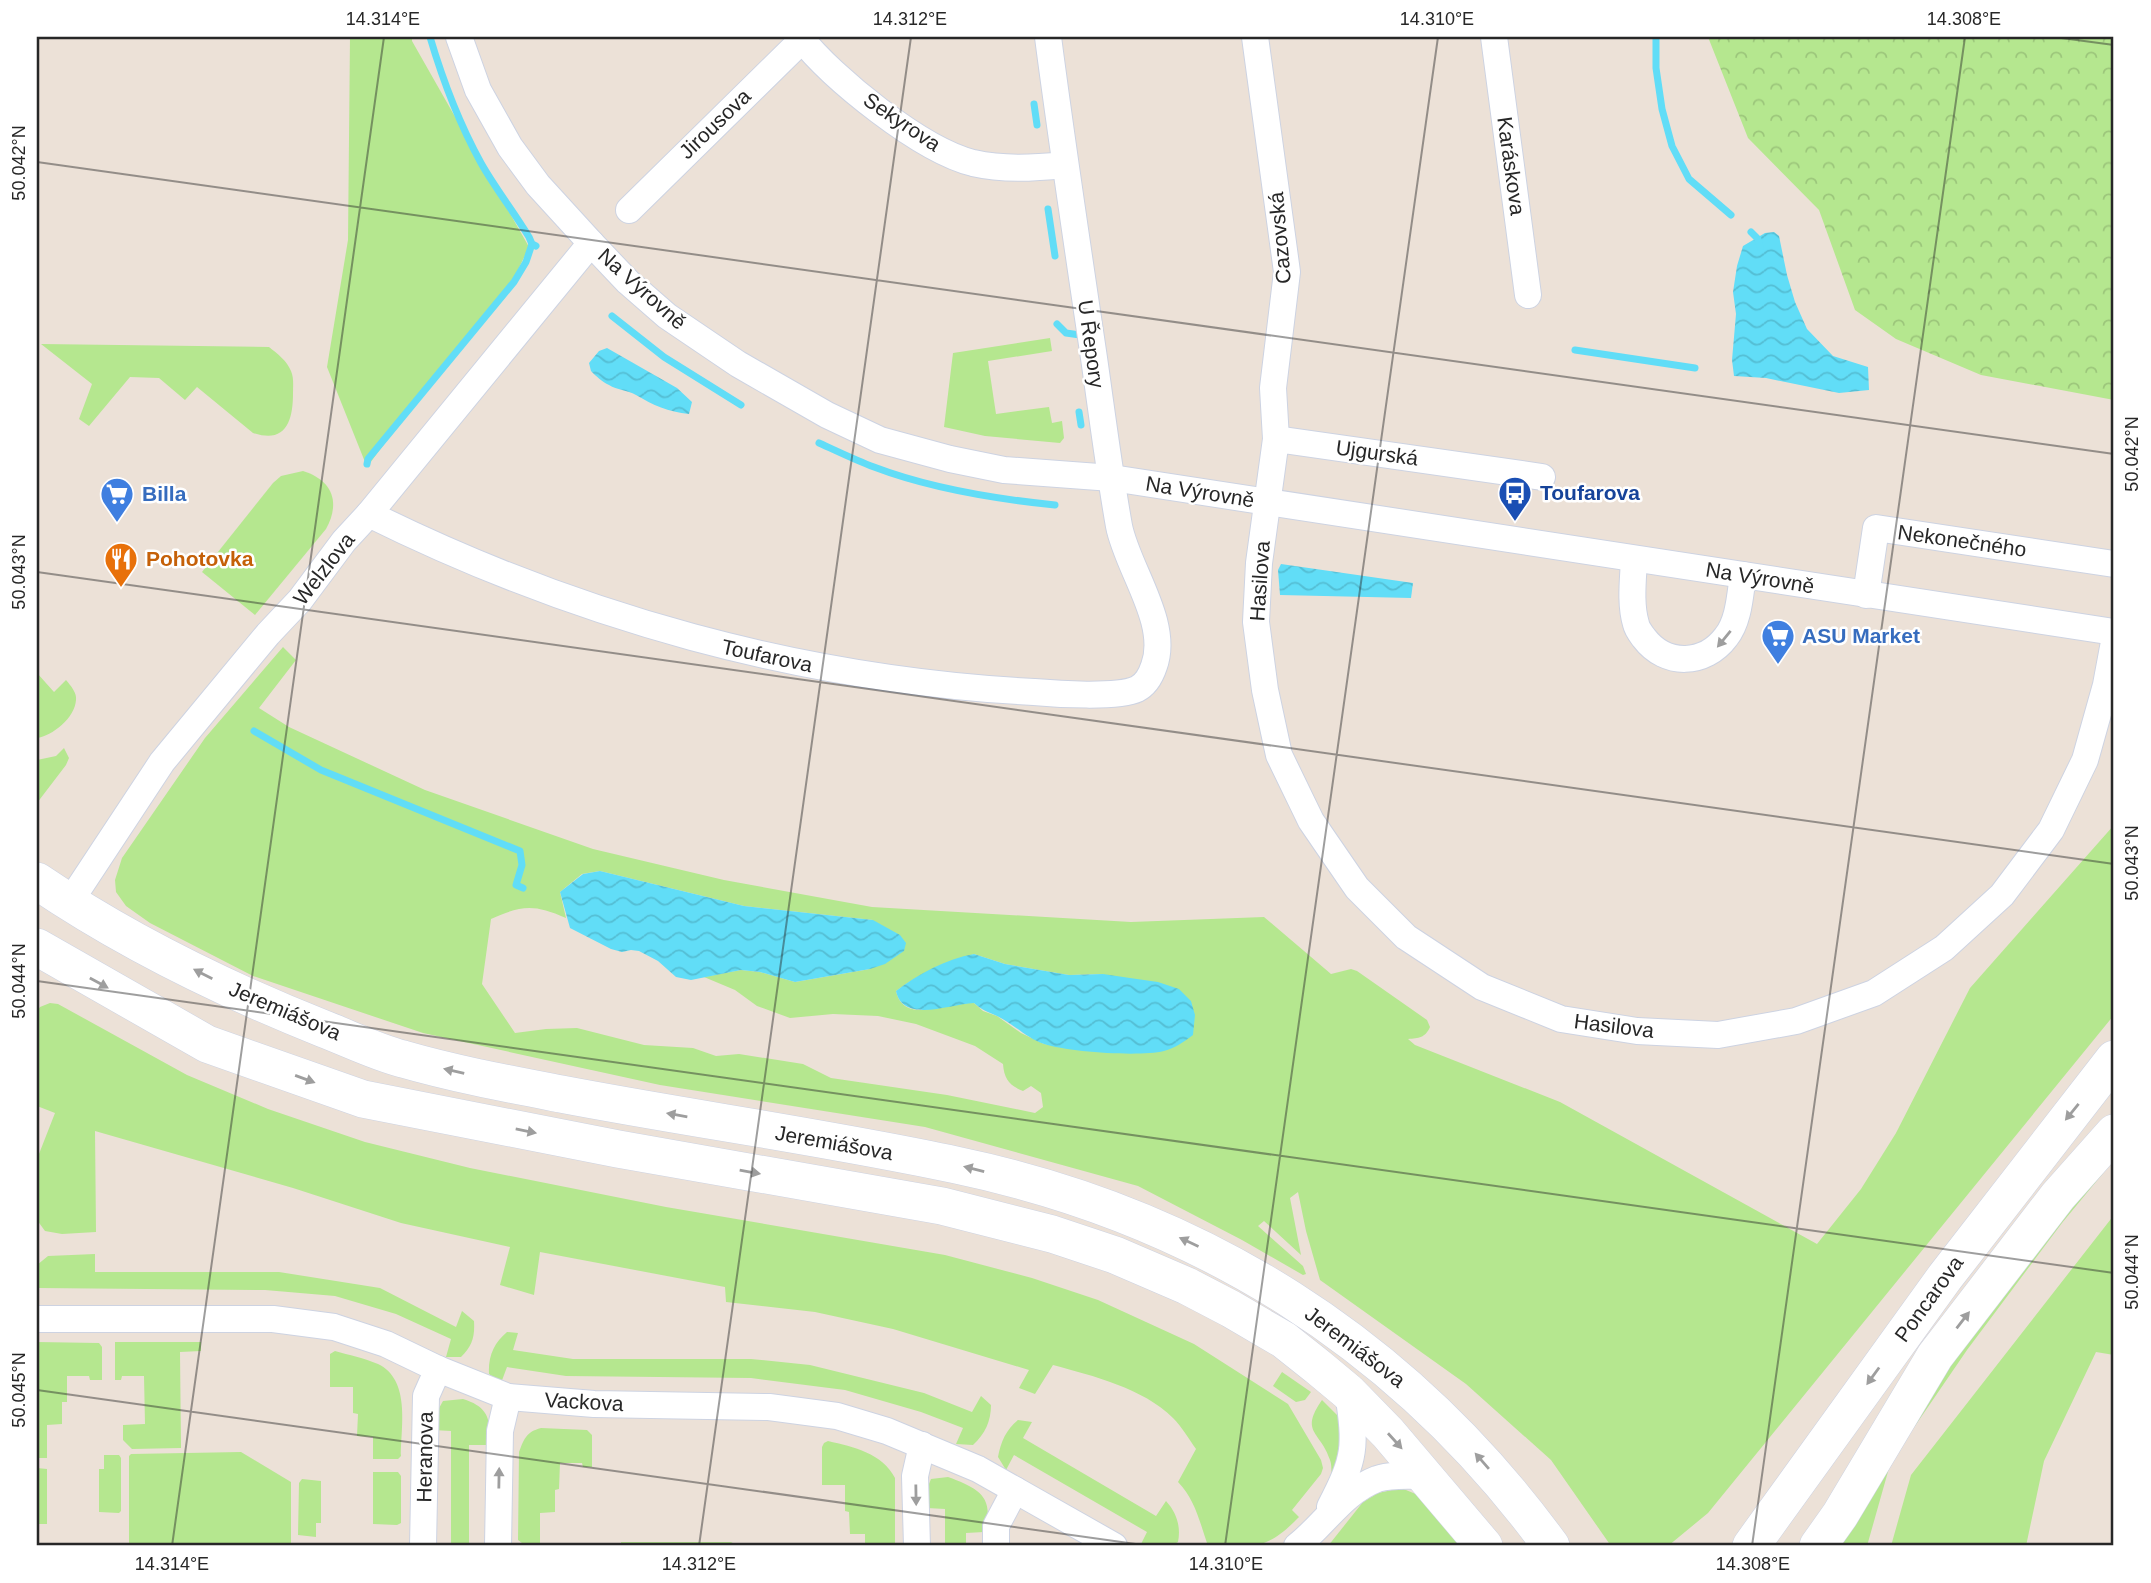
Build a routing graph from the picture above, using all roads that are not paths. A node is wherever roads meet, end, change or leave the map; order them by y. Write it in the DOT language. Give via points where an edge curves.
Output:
graph roads {
  1 [pos="459,37"];
  2 [pos="1048,37"];
  3 [pos="1255,37"];
  4 [pos="1494,37"];
  5 [pos="801,38"];
  6 [pos="1065,165"];
  7 [pos="629,210"];
  8 [pos="591,243"];
  9 [pos="1528,295"];
  10 [pos="1276,439"];
  11 [pos="1542,477"];
  12 [pos="1112,478"];
  13 [pos="1267,502"];
  14 [pos="369,514"];
  15 [pos="1634,560"];
  16 [pos="2114,564"];
  17 [pos="1743,575"];
  18 [pos="1866,595"];
  19 [pos="2114,632"];
  20 [pos="2114,642"];
  21 [pos="1158,645"];
  22 [pos="37,881"];
  23 [pos="69,902"];
  24 [pos="38,950"];
  25 [pos="2114,1059"];
  26 [pos="2114,1133"];
  27 [pos="37,1319"];
  28 [pos="438,1369"];
  29 [pos="1922,1375"];
  30 [pos="1348,1392"];
  31 [pos="508,1397"];
  32 [pos="922,1445"];
  33 [pos="1426,1476"];
  34 [pos="1015,1490"];
  35 [pos="1526,1513"];
  36 [pos="1322,1521"];
  37 [pos="1762,1542"];
  38 [pos="423,1546"];
  39 [pos="498,1546"];
  40 [pos="917,1546"];
  41 [pos="996,1546"];
  42 [pos="1114,1546"];
  43 [pos="1297,1546"];
  44 [pos="1484,1546"];
  45 [pos="1550,1546"];
  46 [pos="1567,1546"];
  47 [pos="1818,1546"];
  1 -- 8 [label="street, Na Výrovně" via="478,90 510,147"];
  2 -- 6 [label="street, U Řepory"];
  3 -- 10 [label="street, Cazovská" via="1287,272 1272,388"];
  4 -- 9 [label="street, Karáskova"];
  5 -- 6 [label="street, Sekyrova" via="839,77 930,146 972,163 1009,169"];
  5 -- 7 [label="street, Jirousova"];
  6 -- 12 [label="street, U Řepory"];
  8 -- 12 [label="street, Na Výrovně" via="667,316 738,364 880,440 1004,470"];
  8 -- 14 [label="street, Welzlova"];
  10 -- 11 [label="street, Ujgurská"];
  10 -- 13 [label="street"];
  12 -- 13 [label="street, Na Výrovně"];
  12 -- 21 [label="street, U Řepory" via="1120,531"];
  13 -- 15 [label="street, Na Výrovně"];
  13 -- 20 [label="street, Hasilova" via="1256,622 1265,690 1279,755 1315,803 1311,821 1357,888 1406,937 1482,987 1562,1019 1637,1031 1718,1035 1796,1021 1874,993 1944,948 2002,895 2051,830 2085,760"];
  14 -- 21 [label="street, Toufarova" via="495,571 652,626 757,654 876,677 1053,694 1113,693 1136,689 1149,678"];
  14 -- 23 [label="street, Welzlova" via="162,762"];
  15 -- 17 [label="street, Na Výrovně"];
  17 -- 15 [label="street, one-way" via="1738,607 1726,638 1713,652 1678,660 1648,643 1636,626"];
  16 -- 18 [label="street, Nekonečného" via="1876,528"];
  17 -- 18 [label="street, Na Výrovně"];
  18 -- 19 [label="street, Na Výrovně"];
  22 -- 23 [label="main road, Jeremiášova"];
  23 -- 24 [label="main road"];
  35 -- 23 [label="main road, Jeremiášova, one-way" via="1433,1409 1356,1344 1249,1273 1158,1228 1062,1193 957,1165 590,1100 401,1059 262,1005"];
  24 -- 30 [label="main road, Jeremiášova, one-way" via="207,1044 363,1099 618,1150 942,1206 1084,1244 1231,1309 1284,1340"];
  25 -- 37 [label="main road, Poncarova, one-way" via="1945,1277"];
  29 -- 26 [label="main road, Poncarova, one-way" via="2058,1196"];
  27 -- 28 [label="street, Vackova" via="273,1319 334,1327 386,1343"];
  28 -- 31 [label="street, Vackova"];
  28 -- 38 [label="street, Heranova" via="426,1396"];
  29 -- 37 [label="main road"];
  29 -- 47 [label="main road, Poncarova"];
  30 -- 33 [label="main road, Jeremiášova, one-way"];
  30 -- 36 [label="street" via="1354,1436 1351,1462"];
  31 -- 32 [label="street, Vackova" via="594,1404 769,1407 837,1416"];
  39 -- 31 [label="street, one-way" via="500,1431"];
  32 -- 34 [label="street, Vackova"];
  32 -- 40 [label="street, one-way" via="915,1476"];
  33 -- 36 [label="street" via="1377,1479"];
  33 -- 44 [label="main road, Jeremiášova"];
  34 -- 41 [label="street" via="996,1526"];
  34 -- 42 [label="street, Vackova"];
  35 -- 45 [label="main road, Jeremiášova"];
  35 -- 46 [label="main road"];
  36 -- 43 [label="street"];
}
